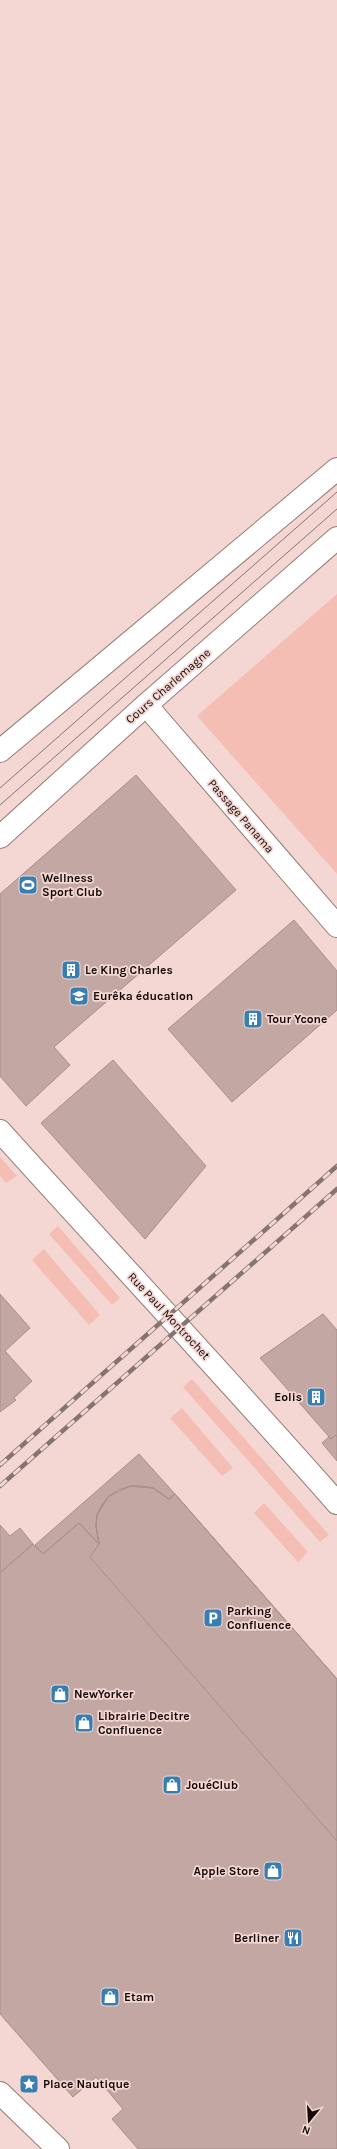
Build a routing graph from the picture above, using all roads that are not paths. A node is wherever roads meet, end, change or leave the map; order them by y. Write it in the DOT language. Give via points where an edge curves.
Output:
graph roads {
  1 [pos="337,469"];
  2 [pos="337,538"];
  3 [pos="146,704"];
  4 [pos="0,751"];
  5 [pos="0,837"];
  6 [pos="337,926"];
  7 [pos="0,1131"];
  8 [pos="337,1503"];
  9 [pos="0,2093"];
  10 [pos="58,2149"];
  1 -- 4 [label="street"];
  2 -- 3 [label="street, Cours Charlemagne"];
  3 -- 5 [label="street, Cours Charlemagne"];
  3 -- 6 [label="street, Passage Panama"];
  7 -- 8 [label="street, Rue Paul Montrochet" via="224,1374"];
  9 -- 10 [label="street"];
}
